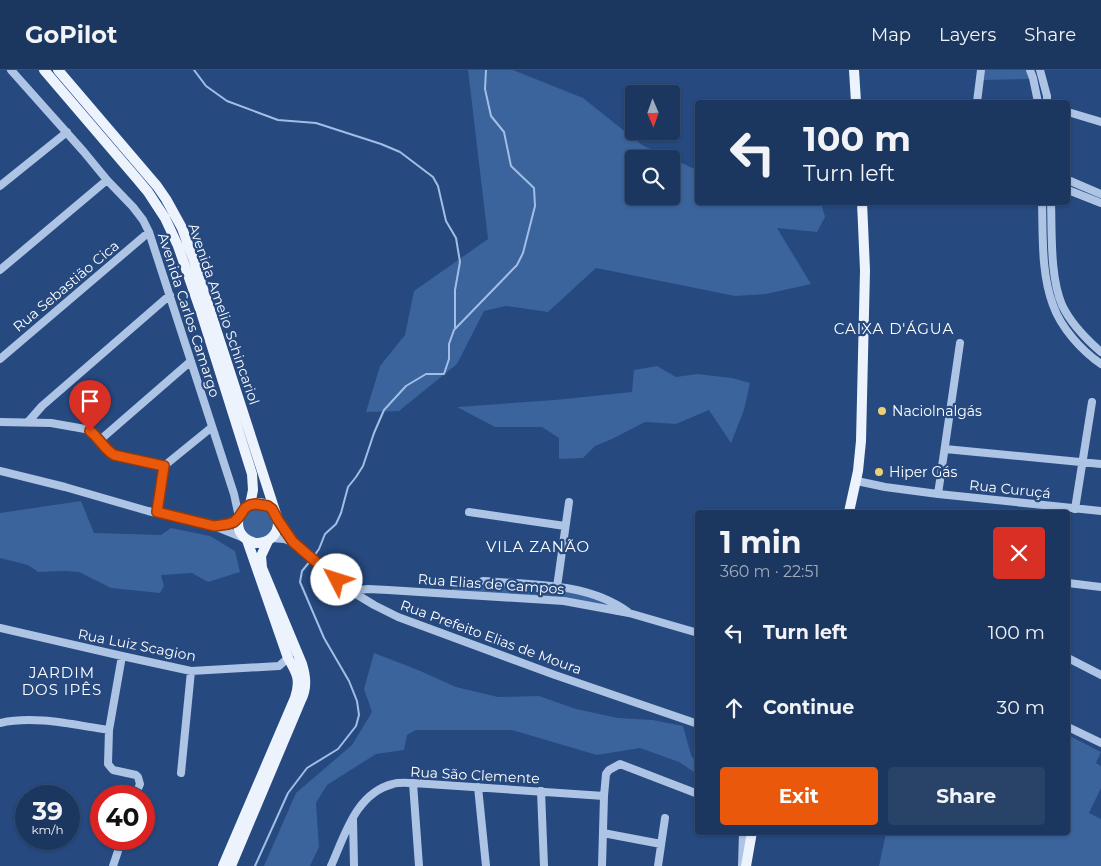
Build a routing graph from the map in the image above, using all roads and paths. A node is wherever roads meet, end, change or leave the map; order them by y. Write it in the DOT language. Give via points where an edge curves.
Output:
graph roads {
  1 [pos="12,70"];
  2 [pos="44,70"];
  3 [pos="58,70"];
  4 [pos="854,70"];
  5 [pos="981,70"];
  6 [pos="1030,70"];
  7 [pos="1040,70"];
  8 [pos="856,100"];
  9 [pos="977,100"];
  10 [pos="1038,100"];
  11 [pos="1047,100"];
  12 [pos="1070,113"];
  13 [pos="1101,122"];
  14 [pos="67,132"];
  15 [pos="107,180"];
  16 [pos="1070,181"];
  17 [pos="0,186"];
  18 [pos="1070,191"];
  19 [pos="1101,194"];
  20 [pos="1101,203"];
  21 [pos="862,205"];
  22 [pos="1042,205"];
  23 [pos="1051,205"];
  24 [pos="149,232"];
  25 [pos="0,270"];
  26 [pos="170,295"];
  27 [pos="960,344"];
  28 [pos="1101,352"];
  29 [pos="0,359"];
  30 [pos="191,361"];
  31 [pos="1101,364"];
  32 [pos="1092,402"];
  33 [pos="0,422"];
  34 [pos="28,422"];
  35 [pos="212,427"];
  36 [pos="100,440"];
  37 [pos="945,449"];
  38 [pos="1082,463"];
  39 [pos="1101,464"];
  40 [pos="164,466"];
  41 [pos="0,471"];
  42 [pos="857,481"];
  43 [pos="234,494"];
  44 [pos="938,494"];
  45 [pos="569,502"];
  46 [pos="249,506"];
  47 [pos="1075,509"];
  48 [pos="850,510"];
  49 [pos="1101,511"];
  50 [pos="157,512"];
  51 [pos="470,512"];
  52 [pos="239,517"];
  53 [pos="277,517"];
  54 [pos="214,526"];
  55 [pos="565,526"];
  56 [pos="246,539"];
  57 [pos="270,540"];
  58 [pos="295,543"];
  59 [pos="483,580"];
  60 [pos="1070,583"];
  61 [pos="557,587"];
  62 [pos="1101,587"];
  63 [pos="351,591"];
  64 [pos="629,612"];
  65 [pos="0,628"];
  66 [pos="695,632"];
  67 [pos="289,646"];
  68 [pos="122,656"];
  69 [pos="1070,659"];
  70 [pos="280,663"];
  71 [pos="192,671"];
  72 [pos="1101,675"];
  73 [pos="0,723"];
  74 [pos="695,723"];
  75 [pos="1070,728"];
  76 [pos="109,730"];
  77 [pos="1101,743"];
  78 [pos="180,773"];
  79 [pos="413,783"];
  80 [pos="140,785"];
  81 [pos="478,787"];
  82 [pos="541,791"];
  83 [pos="695,793"];
  84 [pos="604,796"];
  85 [pos="353,817"];
  86 [pos="665,818"];
  87 [pos="603,833"];
  88 [pos="743,835"];
  89 [pos="751,835"];
  90 [pos="661,844"];
  91 [pos="118,850"];
  92 [pos="113,866"];
  93 [pos="222,866"];
  94 [pos="231,866"];
  95 [pos="331,866"];
  96 [pos="354,866"];
  97 [pos="419,866"];
  98 [pos="486,866"];
  99 [pos="544,866"];
  100 [pos="602,866"];
  101 [pos="658,866"];
  102 [pos="742,866"];
  103 [pos="746,866"];
  1 -- 14 [label="street, Avenida Carlos Camargo"];
  2 -- 46 [label="main road, Avenida Amelio Schincariol" via="148,192 172,232 252,474"];
  3 -- 53 [label="main road, Avenida Amelio Schincariol" via="147,173 182,228"];
  4 -- 8 [label="main road"];
  5 -- 9 [label="street"];
  6 -- 10 [label="street"];
  7 -- 11 [label="street"];
  12 -- 13 [label="street"];
  14 -- 15 [label="street, Avenida Carlos Camargo"];
  14 -- 17 [label="street"];
  15 -- 24 [label="street, Avenida Carlos Camargo" via="133,207"];
  15 -- 25 [label="street"];
  16 -- 19 [label="street"];
  18 -- 20 [label="street"];
  21 -- 42 [label="main road" via="865,277"];
  22 -- 31 [label="street" via="1044,256 1053,306 1077,343"];
  23 -- 28 [label="street" via="1055,281 1059,295 1075,327"];
  24 -- 26 [label="street, Avenida Carlos Camargo"];
  24 -- 29 [label="street, Rua Sebastião Cica"];
  26 -- 30 [label="street, Avenida Carlos Camargo"];
  26 -- 34 [label="street" via="42,406"];
  27 -- 37 [label="street"];
  30 -- 35 [label="street, Avenida Carlos Camargo"];
  30 -- 36 [label="street"];
  32 -- 38 [label="street"];
  33 -- 34 [label="street"];
  34 -- 36 [label="street" via="85,429"];
  35 -- 40 [label="street"];
  35 -- 43 [label="street, Avenida Carlos Camargo"];
  36 -- 40 [label="street" via="114,455"];
  37 -- 38 [label="street"];
  37 -- 44 [label="street"];
  38 -- 39 [label="street"];
  38 -- 47 [label="street"];
  40 -- 50 [label="street"];
  41 -- 50 [label="street"];
  42 -- 44 [label="street, Rua Curuçá"];
  42 -- 48 [label="main road"];
  43 -- 46 [label="street"];
  43 -- 52 [label="street, Avenida Carlos Camargo"];
  44 -- 47 [label="street, Rua Curuçá"];
  45 -- 55 [label="street"];
  46 -- 52 [label="main road"];
  46 -- 53 [label="main road" via="268,506"];
  47 -- 49 [label="street, Rua Curuçá"];
  50 -- 54 [label="street"];
  51 -- 55 [label="street"];
  52 -- 54 [label="street" via="234,522"];
  52 -- 56 [label="main road" via="238,526"];
  53 -- 57 [label="main road" via="277,530"];
  53 -- 58 [label="street, Rua Prefeito Elias de Moura"];
  54 -- 56 [label="street"];
  55 -- 61 [label="street"];
  56 -- 57 [label="main road" via="258,543"];
  56 -- 67 [label="main road"];
  57 -- 58 [label="street" via="284,539"];
  57 -- 67 [label="main road" via="261,556 262,568"];
  58 -- 63 [label="street, Rua Prefeito Elias de Moura"];
  59 -- 61 [label="street, Rua Elias de Campos"];
  60 -- 62 [label="street"];
  61 -- 64 [label="street, Rua Elias de Campos" via="586,592"];
  63 -- 64 [label="street, Rua Elias de Campos" via="368,589 564,601"];
  63 -- 74 [label="street, Rua Prefeito Elias de Moura" via="398,617"];
  64 -- 66 [label="street, Rua Elias de Campos"];
  65 -- 68 [label="street, Rua Luiz Scagion"];
  67 -- 70 [label="main road"];
  67 -- 70 [label="street"];
  67 -- 94 [label="main road" via="304,672 306,686"];
  68 -- 71 [label="street, Rua Luiz Scagion"];
  68 -- 76 [label="street"];
  69 -- 72 [label="street"];
  70 -- 71 [label="street, Rua Luiz Scagion"];
  70 -- 93 [label="main road" via="294,669 298,679 295,698"];
  71 -- 78 [label="street"];
  73 -- 76 [label="street" via="32,719"];
  75 -- 77 [label="street"];
  76 -- 80 [label="street" via="109,767 136,775"];
  79 -- 81 [label="street, Rua São Clemente"];
  79 -- 85 [label="street, Rua São Clemente" via="382,787 368,796"];
  79 -- 97 [label="street"];
  81 -- 82 [label="street, Rua São Clemente"];
  81 -- 98 [label="street"];
  82 -- 84 [label="street, Rua São Clemente"];
  82 -- 99 [label="street"];
  83 -- 84 [label="street" via="620,764 606,774"];
  84 -- 87 [label="street"];
  85 -- 95 [label="street, Rua São Clemente"];
  85 -- 96 [label="street"];
  86 -- 90 [label="street"];
  87 -- 90 [label="street"];
  87 -- 100 [label="street"];
  88 -- 102 [label="street"];
  89 -- 103 [label="main road"];
  90 -- 101 [label="street"];
  91 -- 92 [label="street"];
}
